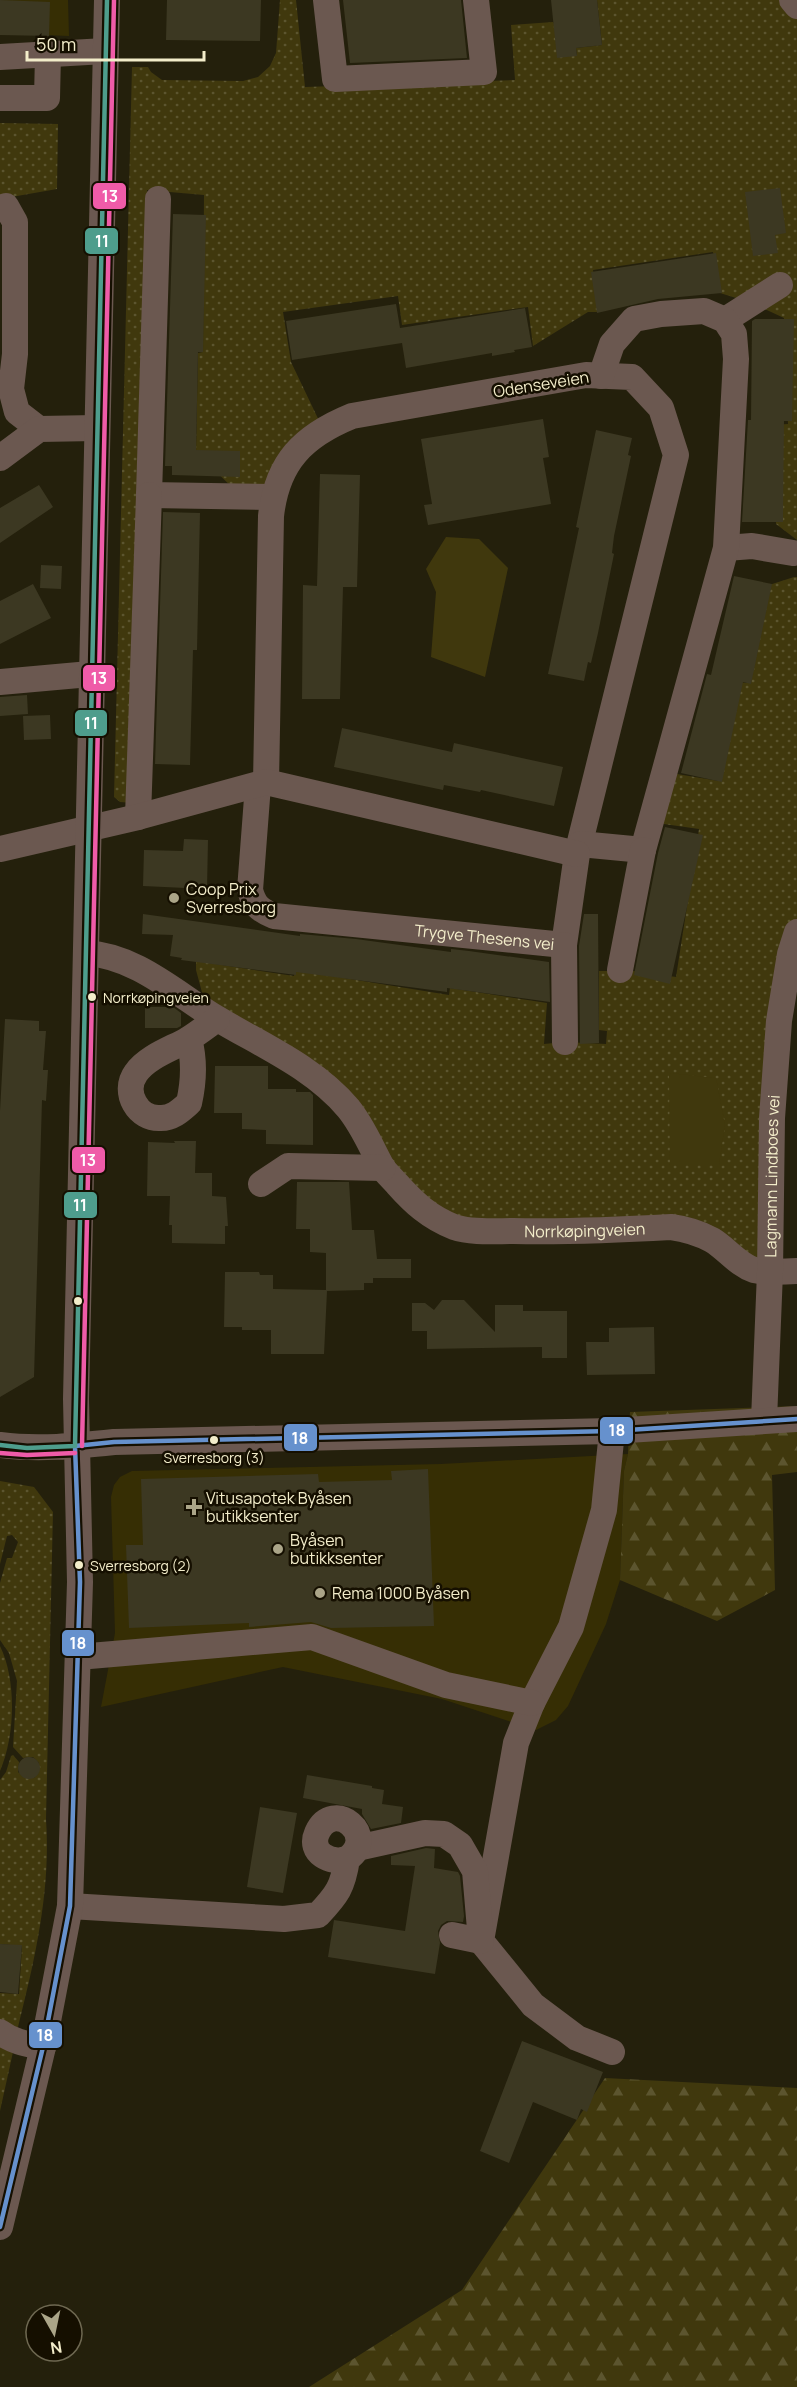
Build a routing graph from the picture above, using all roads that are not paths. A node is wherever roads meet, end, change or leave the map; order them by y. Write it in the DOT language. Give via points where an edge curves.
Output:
graph roads {
  1 [pos="107,0"];
  2 [pos="326,0"];
  3 [pos="476,0"];
  4 [pos="792,0"];
  5 [pos="797,6"];
  6 [pos="105,51"];
  7 [pos="48,54"];
  8 [pos="0,57"];
  9 [pos="0,98"];
  10 [pos="158,199"];
  11 [pos="0,208"];
  12 [pos="780,285"];
  13 [pos="725,320"];
  14 [pos="602,376"];
  15 [pos="96,428"];
  16 [pos="39,429"];
  17 [pos="0,458"];
  18 [pos="148,495"];
  19 [pos="273,497"];
  20 [pos="726,548"];
  21 [pos="794,553"];
  22 [pos="90,674"];
  23 [pos="0,682"];
  24 [pos="262,783"];
  25 [pos="138,817"];
  26 [pos="87,829"];
  27 [pos="0,849"];
  28 [pos="578,849"];
  29 [pos="643,850"];
  30 [pos="564,945"];
  31 [pos="795,947"];
  32 [pos="86,953"];
  33 [pos="620,970"];
  34 [pos="790,1003"];
  35 [pos="217,1019"];
  36 [pos="189,1039"];
  37 [pos="566,1042"];
  38 [pos="383,1168"];
  39 [pos="261,1184"];
  40 [pos="797,1271"];
  41 [pos="770,1272"];
  42 [pos="797,1419"];
  43 [pos="764,1420"];
  44 [pos="612,1431"];
  45 [pos="0,1445"];
  46 [pos="75,1446"];
  47 [pos="78,1657"];
  48 [pos="532,1702"];
  49 [pos="70,1906"];
  50 [pos="452,1935"];
  51 [pos="481,1941"];
  52 [pos="0,2032"];
  53 [pos="43,2047"];
  54 [pos="612,2052"];
  55 [pos="0,2227"];
  1 -- 6 [label="street"];
  2 -- 3 [label="street" via="335,79 484,72"];
  4 -- 5 [label="street"];
  6 -- 7 [label="street"];
  6 -- 15 [label="street"];
  7 -- 8 [label="street"];
  7 -- 9 [label="street" via="47,98"];
  10 -- 18 [label="street"];
  11 -- 16 [label="street" via="6,206 15,222 15,354 10,388 17,412"];
  12 -- 13 [label="street"];
  13 -- 14 [label="street" via="704,310 634,319 612,344"];
  13 -- 20 [label="street" via="734,334 736,359"];
  14 -- 19 [label="street, Odenseveien" via="586,375 352,416 321,431 295,452"];
  14 -- 28 [label="street, Odenseveien" via="632,376 661,408 676,455"];
  15 -- 16 [label="street"];
  15 -- 22 [label="street"];
  16 -- 17 [label="street"];
  18 -- 19 [label="street"];
  18 -- 25 [label="street"];
  19 -- 24 [label="street, Odenseveien"];
  20 -- 21 [label="street" via="752,546"];
  20 -- 29 [label="street"];
  22 -- 23 [label="street"];
  22 -- 26 [label="street"];
  24 -- 25 [label="street"];
  24 -- 28 [label="street"];
  24 -- 30 [label="street, Trygve Thesens vei" via="250,890 259,909 274,916"];
  25 -- 26 [label="street"];
  26 -- 27 [label="street"];
  26 -- 32 [label="street"];
  28 -- 29 [label="street"];
  28 -- 30 [label="street, Trygve Thesens vei"];
  29 -- 33 [label="street"];
  30 -- 37 [label="street"];
  31 -- 34 [label="street, Lagmann Lindboes vei"];
  32 -- 35 [label="street, Norrkøpingveien" via="105,954 152,975"];
  32 -- 46 [label="street"];
  34 -- 41 [label="street, Lagmann Lindboes vei" via="772,1118"];
  35 -- 36 [label="street"];
  35 -- 38 [label="street, Norrkøpingveien" via="315,1077 347,1108 368,1137"];
  38 -- 39 [label="street" via="288,1166"];
  38 -- 41 [label="street, Norrkøpingveien" via="415,1204 457,1228 564,1232 671,1227 689,1230 713,1241 735,1260"];
  40 -- 41 [label="street, Norrkøpingveien"];
  41 -- 43 [label="street, Lagmann Lindboes vei"];
  42 -- 43 [label="street"];
  43 -- 44 [label="street"];
  44 -- 46 [label="street"];
  44 -- 48 [label="street" via="604,1510 571,1627"];
  45 -- 46 [label="street"];
  46 -- 47 [label="street" via="80,1570"];
  47 -- 48 [label="street" via="312,1637 446,1685"];
  47 -- 49 [label="street"];
  48 -- 51 [label="street" via="516,1743"];
  49 -- 51 [label="street" via="284,1919 318,1915 344,1882 352,1854 425,1833 444,1834 460,1845 475,1871"];
  49 -- 53 [label="street"];
  50 -- 51 [label="street"];
  51 -- 54 [label="street" via="533,2005 577,2038"];
  52 -- 53 [label="street" via="22,2043"];
  53 -- 55 [label="street"];
}
